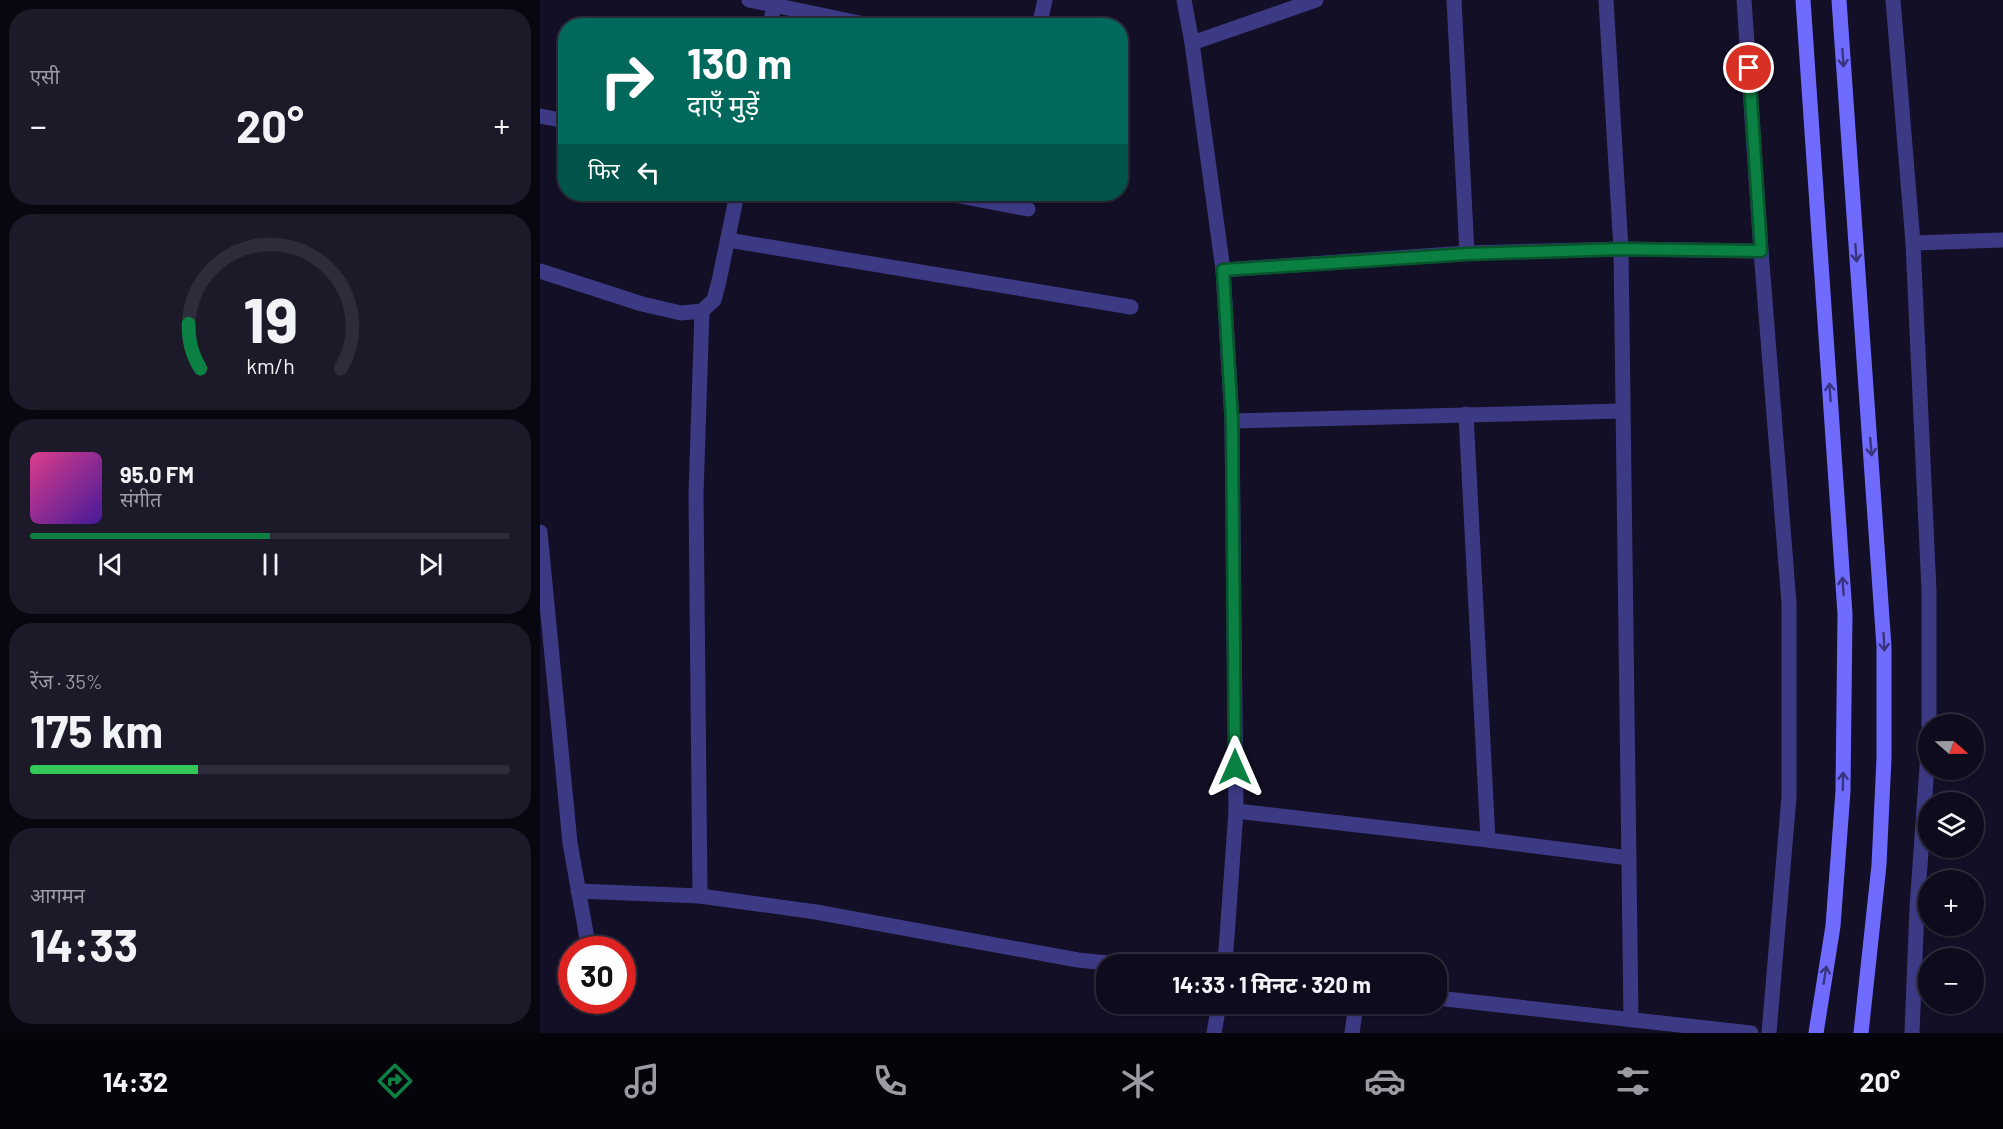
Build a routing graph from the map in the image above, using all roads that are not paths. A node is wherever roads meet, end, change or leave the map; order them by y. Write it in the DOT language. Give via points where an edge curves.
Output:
graph roads {
  1 [pos="749,0"];
  2 [pos="1045,0"];
  3 [pos="1184,0"];
  4 [pos="1316,0"];
  5 [pos="1454,0"];
  6 [pos="1606,0"];
  7 [pos="1744,0"];
  8 [pos="1803,0"];
  9 [pos="1839,0"];
  10 [pos="1893,0"];
  11 [pos="774,2"];
  12 [pos="771,18"];
  13 [pos="841,18"];
  14 [pos="1041,18"];
  15 [pos="1192,43"];
  16 [pos="540,116"];
  17 [pos="558,119"];
  18 [pos="736,201"];
  19 [pos="986,201"];
  20 [pos="1028,209"];
  21 [pos="728,240"];
  22 [pos="2003,240"];
  23 [pos="1913,243"];
  24 [pos="1621,249"];
  25 [pos="1761,251"];
  26 [pos="1467,254"];
  27 [pos="1223,270"];
  28 [pos="540,272"];
  29 [pos="1131,307"];
  30 [pos="702,310"];
  31 [pos="1623,411"];
  32 [pos="1466,414"];
  33 [pos="1232,421"];
  34 [pos="540,532"];
  35 [pos="1929,714"];
  36 [pos="1926,780"];
  37 [pos="1236,812"];
  38 [pos="1488,840"];
  39 [pos="1629,858"];
  40 [pos="578,891"];
  41 [pos="700,896"];
  42 [pos="586,936"];
  43 [pos="1226,954"];
  44 [pos="1096,962"];
  45 [pos="1447,999"];
  46 [pos="1218,1014"];
  47 [pos="1355,1014"];
  48 [pos="1631,1020"];
  49 [pos="1214,1033"];
  50 [pos="1352,1033"];
  51 [pos="1751,1033"];
  52 [pos="1769,1033"];
  53 [pos="1816,1033"];
  54 [pos="1861,1033"];
  55 [pos="1912,1033"];
  1 -- 11 [label="street"];
  2 -- 14 [label="street"];
  3 -- 15 [label="street"];
  4 -- 15 [label="street"];
  5 -- 26 [label="street"];
  6 -- 24 [label="street"];
  7 -- 25 [label="street"];
  53 -- 8 [label="street, one-way" via="1833,926 1842,802 1845,614"];
  9 -- 54 [label="street, one-way" via="1884,647 1880,865"];
  10 -- 23 [label="street"];
  11 -- 12 [label="street"];
  11 -- 13 [label="street"];
  15 -- 27 [label="street"];
  16 -- 17 [label="street"];
  18 -- 21 [label="street"];
  19 -- 20 [label="street"];
  21 -- 29 [label="street"];
  21 -- 30 [label="street" via="714,300"];
  22 -- 23 [label="street"];
  23 -- 35 [label="street" via="1929,591"];
  24 -- 25 [label="street"];
  24 -- 26 [label="street"];
  24 -- 31 [label="street"];
  25 -- 52 [label="street" via="1789,614 1789,797"];
  26 -- 27 [label="street"];
  27 -- 33 [label="street"];
  28 -- 30 [label="street" via="681,313"];
  30 -- 41 [label="street" via="696,494"];
  31 -- 32 [label="street"];
  31 -- 39 [label="street"];
  32 -- 33 [label="street"];
  32 -- 38 [label="street"];
  33 -- 37 [label="street"];
  34 -- 40 [label="street"];
  36 -- 55 [label="street"];
  37 -- 38 [label="street"];
  37 -- 43 [label="street"];
  38 -- 39 [label="street"];
  39 -- 48 [label="street"];
  40 -- 41 [label="street"];
  40 -- 42 [label="street"];
  41 -- 44 [label="street" via="816,912"];
  45 -- 48 [label="street"];
  46 -- 49 [label="street"];
  47 -- 50 [label="street"];
  48 -- 51 [label="street"];
}
